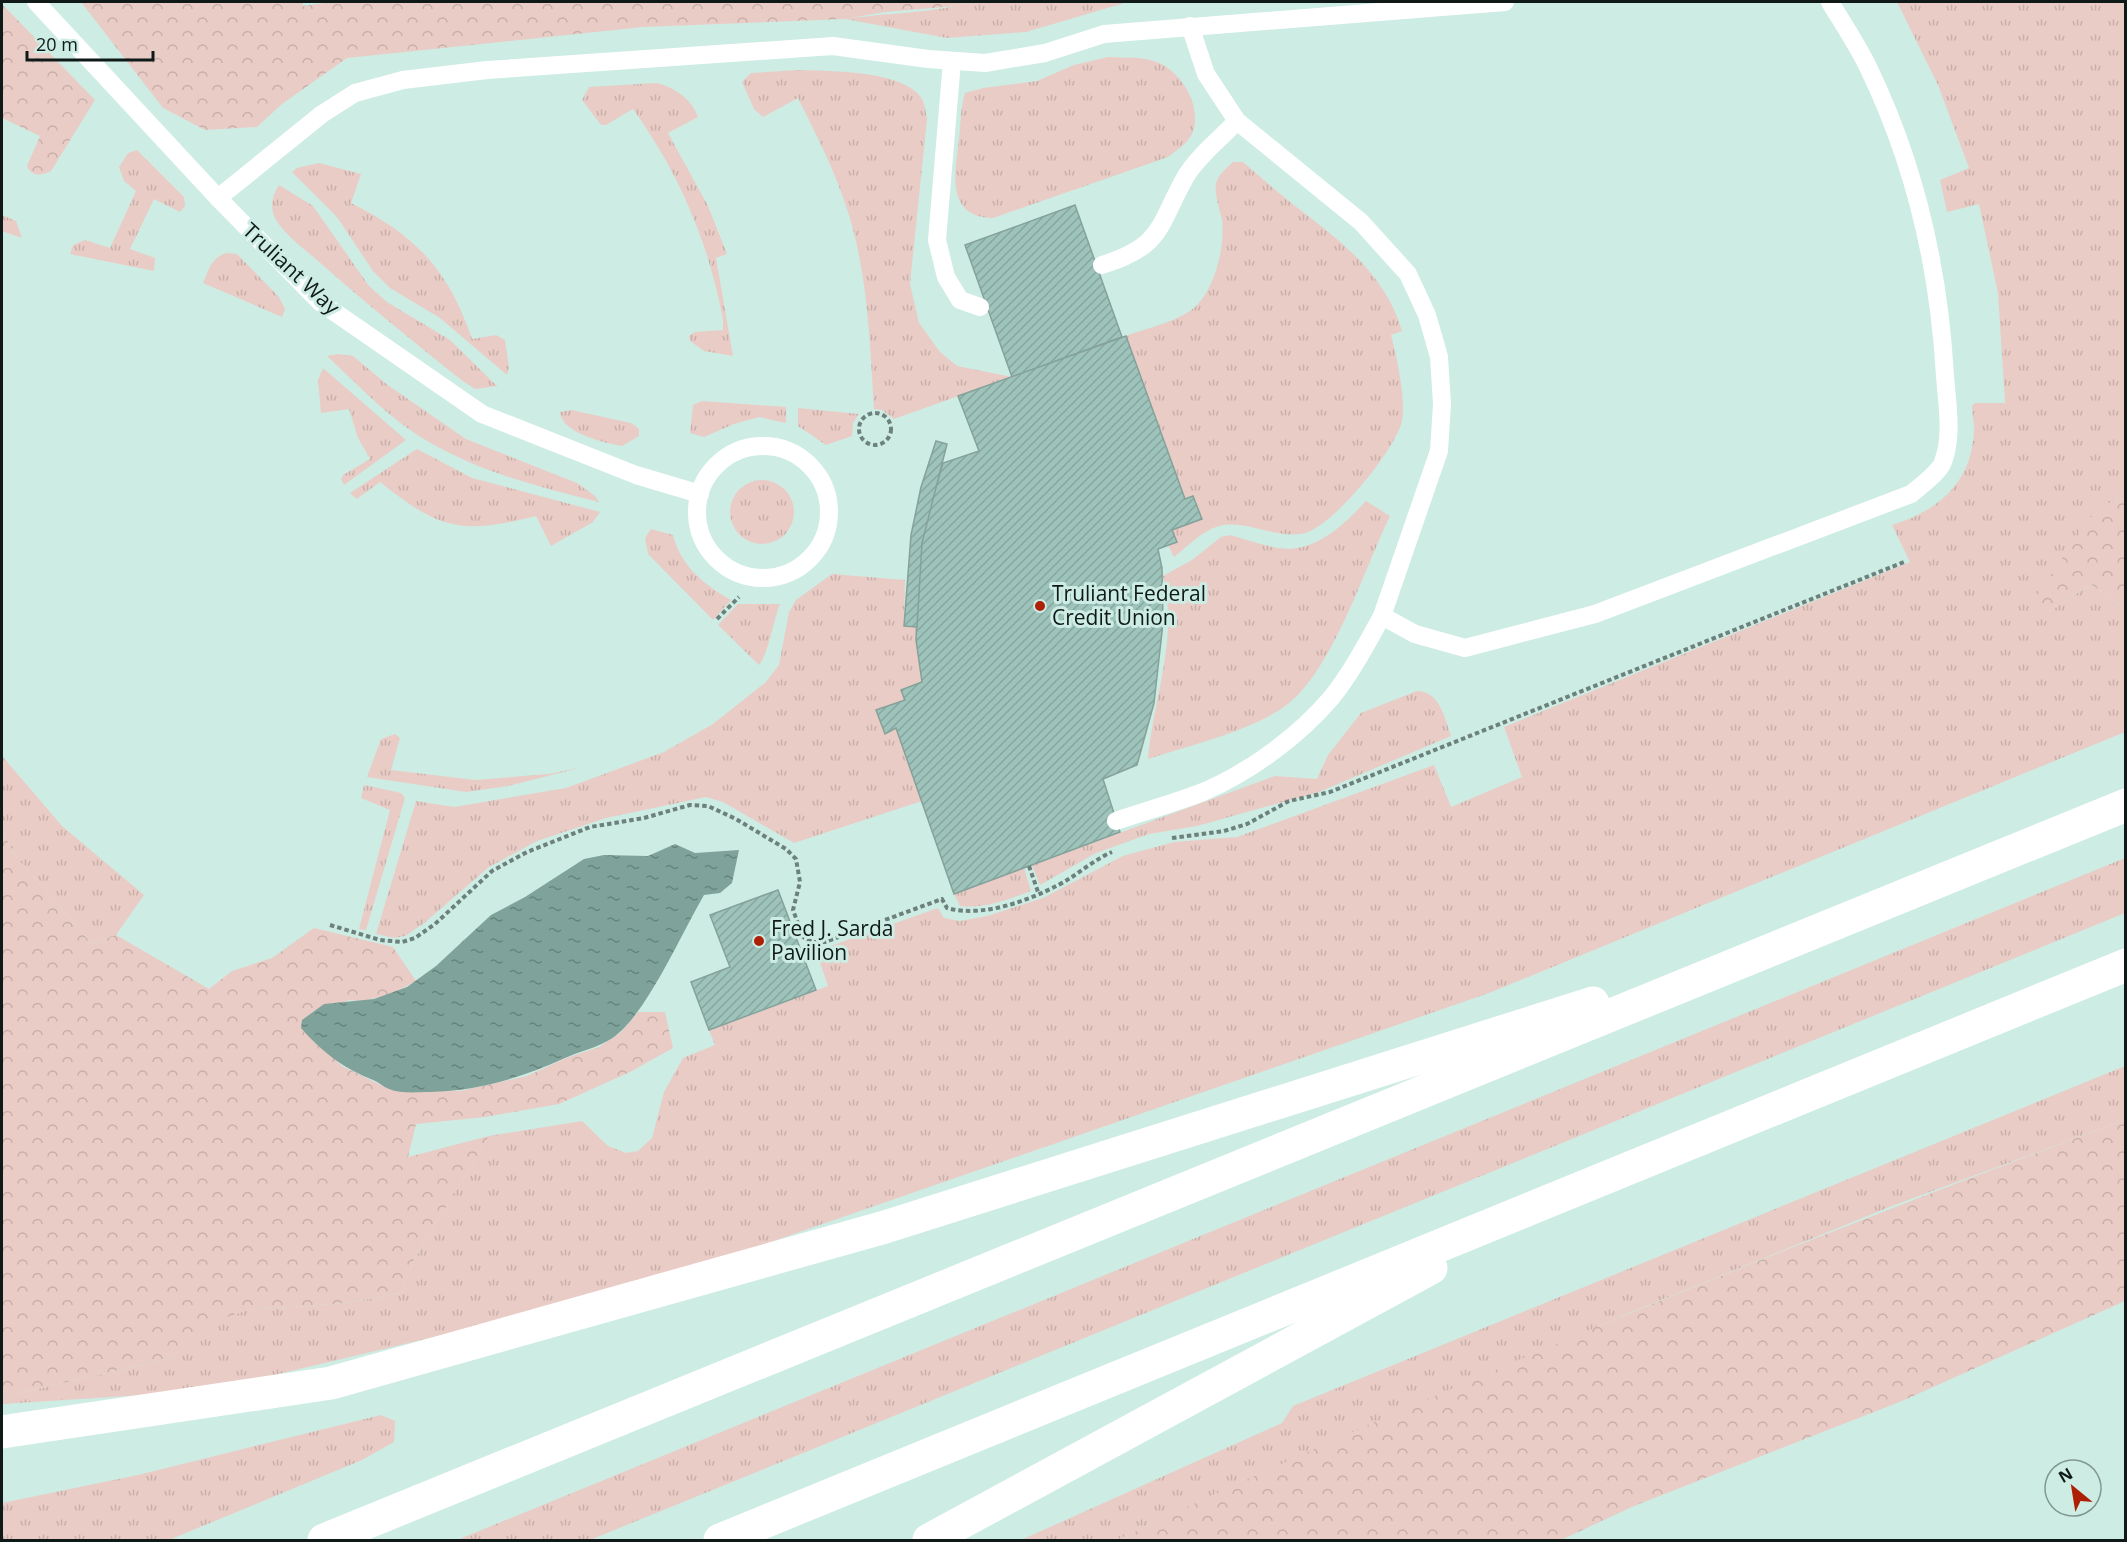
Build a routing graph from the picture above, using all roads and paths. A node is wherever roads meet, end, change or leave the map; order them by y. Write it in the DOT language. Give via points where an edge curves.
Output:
graph roads {
  1 [pos="36,2"];
  2 [pos="1505,2"];
  3 [pos="1830,2"];
  4 [pos="1190,26"];
  5 [pos="952,61"];
  6 [pos="1236,121"];
  7 [pos="218,198"];
  8 [pos="1102,265"];
  9 [pos="980,307"];
  10 [pos="884,443"];
  11 [pos="699,494"];
  12 [pos="1904,562"];
  13 [pos="739,597"];
  14 [pos="1382,616"];
  15 [pos="717,619"];
  16 [pos="2126,805"];
  17 [pos="1116,821"];
  18 [pos="1162,839"];
  19 [pos="1119,850"];
  20 [pos="1029,866"];
  21 [pos="1038,892"];
  22 [pos="330,925"];
  23 [pos="1826,929"];
  24 [pos="2126,964"];
  25 [pos="1573,1190"];
  26 [pos="2,1432"];
  27 [pos="324,1540"];
  28 [pos="720,1540"];
  29 [pos="929,1540"];
  1 -- 7 [label="lane, Truliant Way"];
  2 -- 4 [label="lane"];
  3 -- 14 [label="lane" via="1867,65 1913,180 1927,234 1943,335 1949,434 1943,465 1911,494 1595,614 1465,648 1415,634"];
  4 -- 5 [label="lane" via="1104,34 1045,53 985,63"];
  4 -- 6 [label="lane" via="1206,74"];
  5 -- 7 [label="lane" via="833,46 487,70 403,80 355,93 322,114"];
  5 -- 9 [label="lane" via="937,240 946,277 960,300"];
  6 -- 8 [label="lane" via="1187,174 1158,233 1129,257"];
  6 -- 14 [label="lane" via="1361,222 1408,274 1427,315 1439,357 1439,451"];
  7 -- 11 [label="lane, Truliant Way" via="320,302 482,414 636,475"];
  10 -- 10 [label="path" via="868,444 861,436 860,425 866,417 880,414 888,420 890,435"];
  11 -- 11 [label="lane" via="698,524 705,546 720,563 742,575 765,578 789,573 808,561 826,534 830,511 826,491 806,462 787,450 765,446 726,457 710,473"];
  12 -- 18 [label="path" via="1323,794 1277,806 1247,824"];
  13 -- 15 [label="path"];
  14 -- 17 [label="lane" via="1353,668 1331,697 1276,747 1234,777 1203,792"];
  16 -- 23 [label="highway"];
  19 -- 21 [label="path"];
  20 -- 21 [label="path"];
  21 -- 22 [label="path" via="981,911 960,912 947,908 942,899 825,942 812,942 803,937 793,910 800,882 796,859 736,819 708,806 690,805 590,827 527,852 492,872 414,938 402,942 380,940"];
  23 -- 26 [label="highway" via="885,1227 331,1383"];
  23 -- 27 [label="highway"];
  24 -- 25 [label="highway"];
  25 -- 28 [label="highway"];
  25 -- 29 [label="highway"];
}
